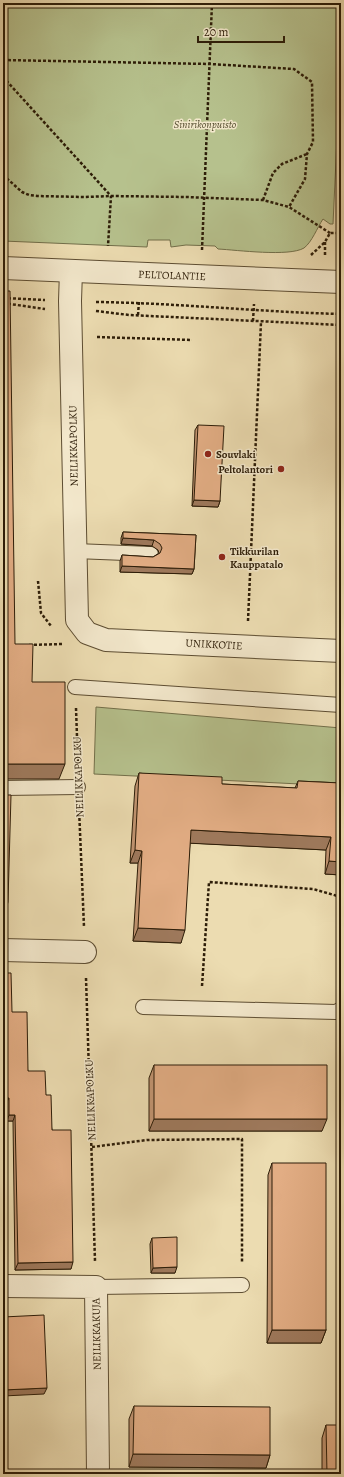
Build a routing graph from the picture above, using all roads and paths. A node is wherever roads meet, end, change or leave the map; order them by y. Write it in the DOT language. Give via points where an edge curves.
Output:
graph roads {
  1 [pos="212,3"];
  2 [pos="3,60"];
  3 [pos="210,64"];
  4 [pos="3,77"];
  5 [pos="199,127"];
  6 [pos="207,127"];
  7 [pos="307,154"];
  8 [pos="3,175"];
  9 [pos="111,196"];
  10 [pos="204,197"];
  11 [pos="263,200"];
  12 [pos="289,207"];
  13 [pos="330,233"];
  14 [pos="341,233"];
  15 [pos="108,252"];
  16 [pos="202,253"];
  17 [pos="309,256"];
  18 [pos="3,268"];
  19 [pos="71,271"];
  20 [pos="341,282"];
  21 [pos="139,296"];
  22 [pos="3,298"];
  23 [pos="254,298"];
  24 [pos="70,301"];
  25 [pos="139,302"];
  26 [pos="253,310"];
  27 [pos="341,314"];
  28 [pos="129,315"];
  29 [pos="138,315"];
  30 [pos="253,321"];
  31 [pos="262,322"];
  32 [pos="341,325"];
  33 [pos="97,337"];
  34 [pos="192,340"];
  35 [pos="75,551"];
  36 [pos="151,554"];
  37 [pos="38,581"];
  38 [pos="248,625"];
  39 [pos="55,631"];
  40 [pos="87,633"];
  41 [pos="60,638"];
  42 [pos="26,645"];
  43 [pos="341,651"];
  44 [pos="75,687"];
  45 [pos="341,704"];
  46 [pos="78,787"];
  47 [pos="3,788"];
  48 [pos="341,897"];
  49 [pos="3,950"];
  50 [pos="85,952"];
  51 [pos="144,1008"];
  52 [pos="201,1009"];
  53 [pos="341,1009"];
  54 [pos="91,1147"];
  55 [pos="3,1286"];
  56 [pos="242,1286"];
  57 [pos="96,1287"];
  58 [pos="98,1474"];
  1 -- 3 [label="path"];
  2 -- 3 [label="path"];
  3 -- 6 [label="path"];
  3 -- 7 [label="path" via="294,69 312,82 312,142"];
  4 -- 9 [label="path"];
  5 -- 6 [label="path"];
  6 -- 10 [label="path"];
  7 -- 11 [label="path" via="282,164 273,173"];
  7 -- 12 [label="path" via="305,179"];
  8 -- 9 [label="path" via="29,195 84,198"];
  9 -- 10 [label="path"];
  9 -- 15 [label="path"];
  10 -- 11 [label="path"];
  10 -- 16 [label="path"];
  11 -- 12 [label="path"];
  12 -- 13 [label="path"];
  13 -- 14 [label="path"];
  13 -- 17 [label="path" via="325,242"];
  18 -- 19 [label="street, PELTOLANTIE"];
  19 -- 20 [label="street, PELTOLANTIE"];
  19 -- 24 [label="street, NEILIKKAPOLKU"];
  21 -- 25 [label="path"];
  22 -- 24 [label="path"];
  23 -- 26 [label="path"];
  24 -- 25 [label="path"];
  24 -- 35 [label="street, NEILIKKAPOLKU"];
  25 -- 26 [label="path"];
  25 -- 29 [label="path"];
  26 -- 27 [label="path"];
  26 -- 30 [label="path"];
  28 -- 29 [label="path"];
  29 -- 30 [label="path"];
  30 -- 31 [label="path"];
  31 -- 32 [label="path"];
  31 -- 38 [label="path"];
  33 -- 34 [label="path"];
  35 -- 36 [label="lane"];
  35 -- 40 [label="street, NEILIKKAPOLKU" via="77,620"];
  37 -- 39 [label="path" via="41,613"];
  40 -- 43 [label="street, UNIKKOTIE" via="106,640"];
  41 -- 42 [label="path" via="65,644"];
  44 -- 45 [label="lane"];
  44 -- 46 [label="path, NEILIKKAPOLKU"];
  46 -- 47 [label="lane"];
  46 -- 50 [label="path, NEILIKKAPOLKU"];
  48 -- 52 [label="path" via="314,889 208,882"];
  49 -- 50 [label="street"];
  50 -- 54 [label="path, NEILIKKAPOLKU"];
  51 -- 52 [label="lane"];
  52 -- 53 [label="lane" via="336,1012"];
  54 -- 56 [label="path" via="146,1140 242,1139"];
  54 -- 57 [label="path, NEILIKKAPOLKU"];
  55 -- 57 [label="street, NEILIKKAKUJA"];
  56 -- 57 [label="lane"];
  57 -- 58 [label="street, NEILIKKAKUJA"];
}
